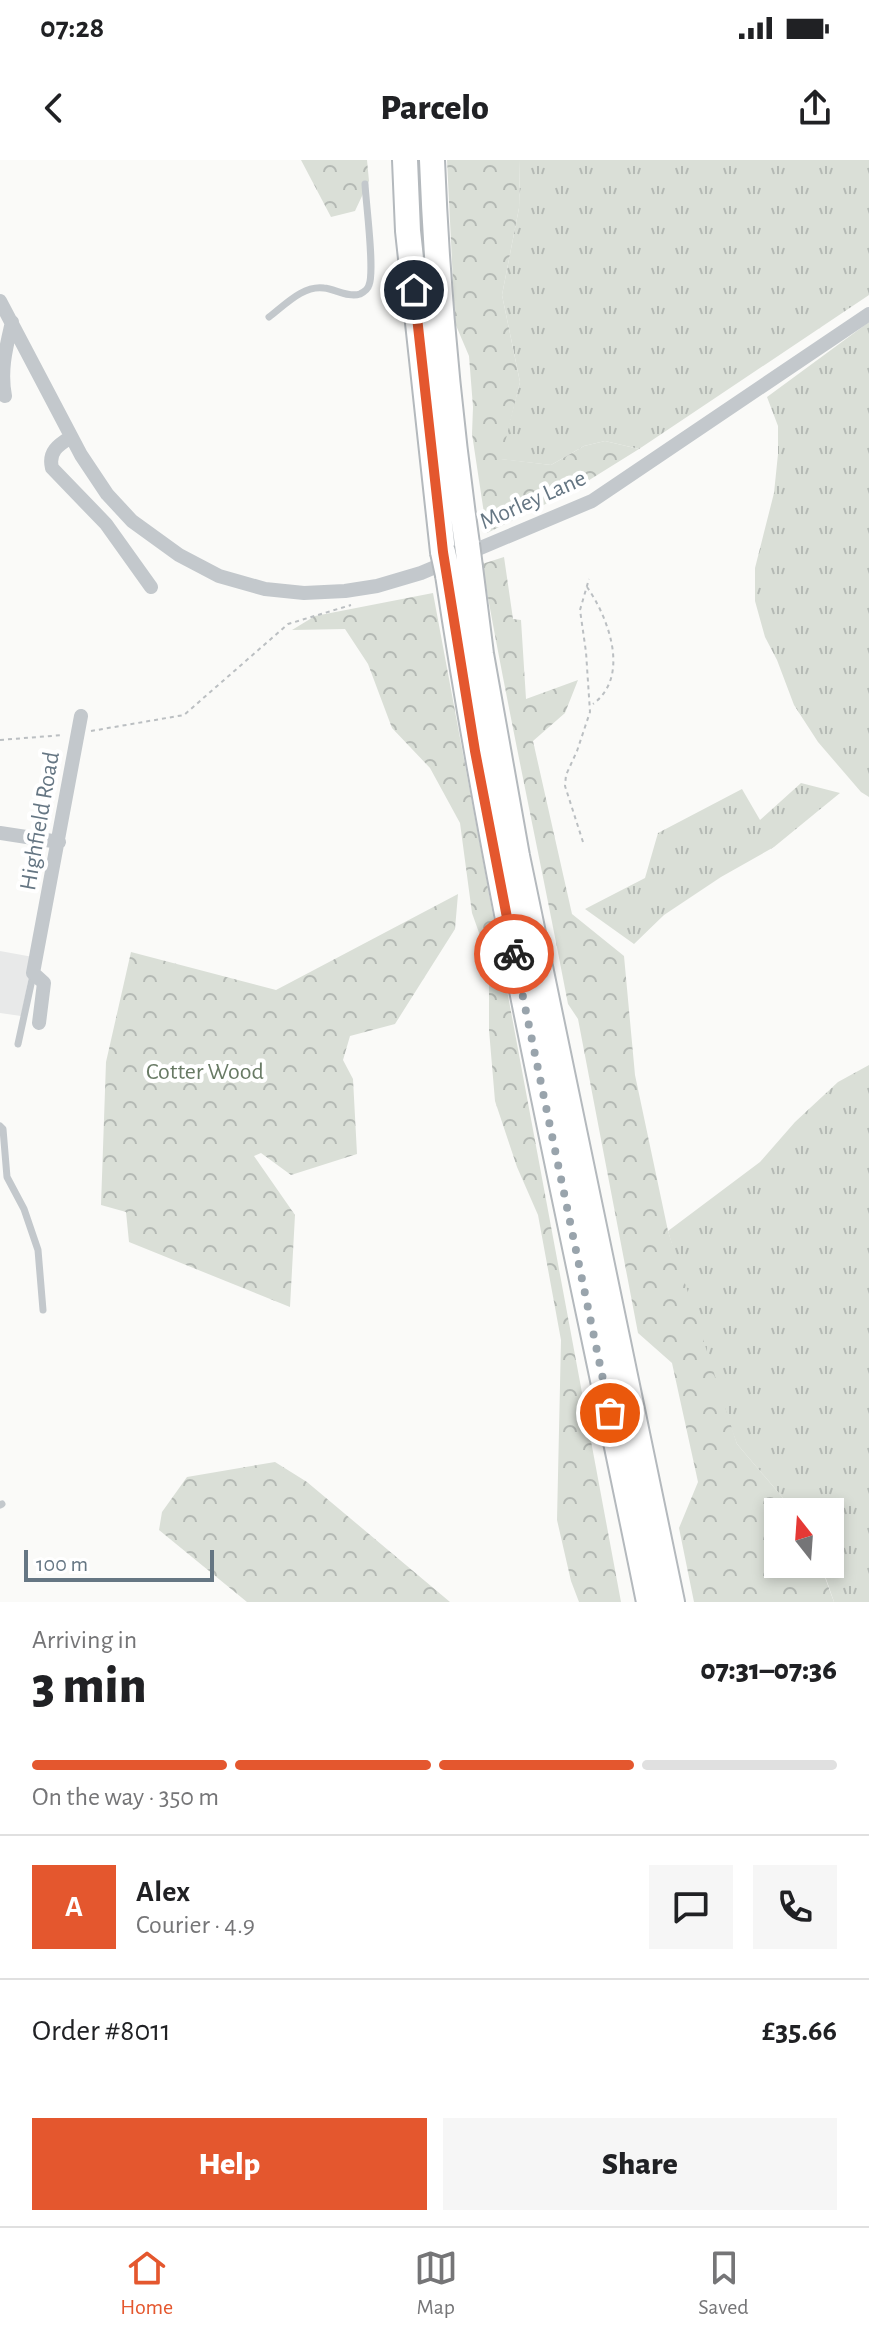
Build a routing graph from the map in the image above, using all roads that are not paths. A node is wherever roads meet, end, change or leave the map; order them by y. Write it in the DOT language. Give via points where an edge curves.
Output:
graph roads {
  1 [pos="405,160"];
  2 [pos="432,160"];
  3 [pos="365,184"];
  4 [pos="0,301"];
  5 [pos="869,314"];
  6 [pos="269,317"];
  7 [pos="12,322"];
  8 [pos="5,396"];
  9 [pos="71,437"];
  10 [pos="457,559"];
  11 [pos="151,587"];
  12 [pos="81,716"];
  13 [pos="0,833"];
  14 [pos="59,842"];
  15 [pos="33,973"];
  16 [pos="39,1023"];
  17 [pos="18,1044"];
  18 [pos="0,1126"];
  19 [pos="43,1310"];
  20 [pos="649,1602"];
  21 [pos="672,1602"];
  1 -- 10 [label="highway" via="408,231"];
  2 -- 10 [label="highway" via="456,465"];
  3 -- 6 [label="lane" via="369,286 358,295 312,288"];
  4 -- 7 [label="street, Morley Lane"];
  5 -- 9 [label="street, Morley Lane" via="592,501 421,573 345,591 283,592 205,570 132,521 96,480"];
  7 -- 8 [label="street" via="3,362"];
  7 -- 9 [label="street, Morley Lane"];
  9 -- 11 [label="street" via="53,451 52,468 106,524"];
  10 -- 20 [label="highway" via="475,751"];
  10 -- 21 [label="highway" via="481,654"];
  12 -- 14 [label="street, Highfield Road"];
  13 -- 14 [label="street"];
  14 -- 15 [label="street, Highfield Road"];
  15 -- 16 [label="street, Highfield Road" via="44,983"];
  15 -- 17 [label="lane"];
  18 -- 19 [label="lane" via="7,1177 38,1250"];
}
